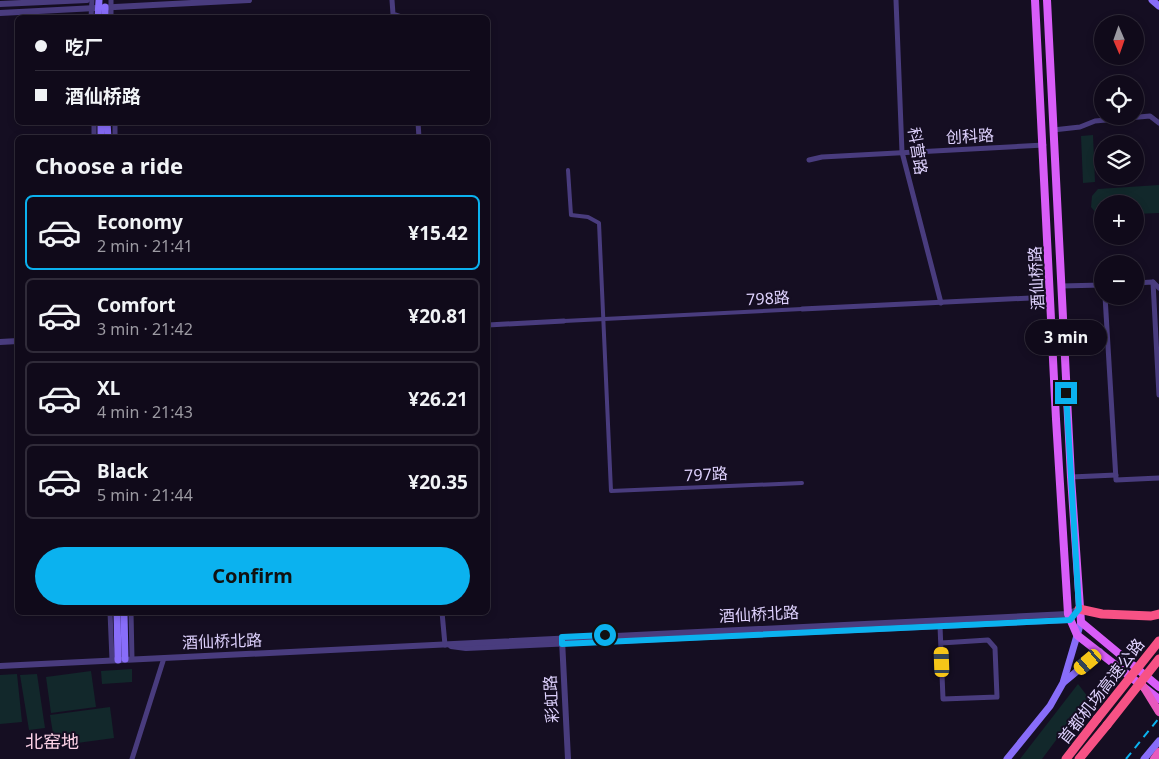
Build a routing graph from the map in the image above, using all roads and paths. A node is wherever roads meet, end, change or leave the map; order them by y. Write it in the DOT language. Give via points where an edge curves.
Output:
graph roads {
  1 [pos="87,0"];
  2 [pos="92,0"];
  3 [pos="249,0"];
  4 [pos="392,0"];
  5 [pos="896,0"];
  6 [pos="1035,0"];
  7 [pos="1047,0"];
  8 [pos="1152,0"];
  9 [pos="0,4"];
  10 [pos="103,4"];
  11 [pos="1159,6"];
  12 [pos="0,13"];
  13 [pos="94,15"];
  14 [pos="109,15"];
  15 [pos="396,15"];
  16 [pos="1159,123"];
  17 [pos="1053,130"];
  18 [pos="1044,145"];
  19 [pos="902,152"];
  20 [pos="809,160"];
  21 [pos="568,170"];
  22 [pos="1144,282"];
  23 [pos="1153,282"];
  24 [pos="1094,285"];
  25 [pos="1061,286"];
  26 [pos="1159,288"];
  27 [pos="1050,296"];
  28 [pos="941,302"];
  29 [pos="1106,305"];
  30 [pos="802,309"];
  31 [pos="603,319"];
  32 [pos="564,321"];
  33 [pos="490,325"];
  34 [pos="15,341"];
  35 [pos="0,342"];
  36 [pos="1159,395"];
  37 [pos="1116,475"];
  38 [pos="1071,477"];
  39 [pos="1159,478"];
  40 [pos="802,482"];
  41 [pos="1079,609"];
  42 [pos="1159,614"];
  43 [pos="111,615"];
  44 [pos="117,615"];
  45 [pos="124,615"];
  46 [pos="130,615"];
  47 [pos="442,615"];
  48 [pos="1069,617"];
  49 [pos="1080,622"];
  50 [pos="940,626"];
  51 [pos="1077,634"];
  52 [pos="562,640"];
  53 [pos="1159,641"];
  54 [pos="941,643"];
  55 [pos="445,645"];
  56 [pos="1100,652"];
  57 [pos="164,658"];
  58 [pos="1159,658"];
  59 [pos="122,659"];
  60 [pos="0,666"];
  61 [pos="1063,682"];
  62 [pos="1143,686"];
  63 [pos="1159,686"];
  64 [pos="1159,699"];
  65 [pos="1159,712"];
  66 [pos="1159,741"];
  67 [pos="1159,752"];
  68 [pos="132,759"];
  69 [pos="568,759"];
  70 [pos="1008,759"];
  71 [pos="1066,759"];
  72 [pos="1080,759"];
  73 [pos="1144,759"];
  74 [pos="1154,759"];
  1 -- 9 [label="street"];
  2 -- 10 [label="street"];
  3 -- 10 [label="street"];
  4 -- 15 [label="street" via="393,14"];
  5 -- 19 [label="street, 科营路"];
  6 -- 18 [label="main road, 酒仙桥路"];
  7 -- 17 [label="main road, 酒仙桥路"];
  8 -- 11 [label="main road"];
  10 -- 12 [label="street"];
  10 -- 13 [label="street"];
  10 -- 14 [label="street"];
  16 -- 17 [label="street" via="1150,116 1095,121 1080,127"];
  17 -- 25 [label="main road, 酒仙桥路"];
  18 -- 19 [label="street, 创科路"];
  18 -- 27 [label="main road, 酒仙桥路"];
  19 -- 20 [label="street, 创科路"];
  19 -- 28 [label="street, 科营路"];
  21 -- 31 [label="street" via="571,215 588,217 599,223"];
  22 -- 23 [label="street"];
  23 -- 26 [label="street"];
  23 -- 36 [label="street"];
  24 -- 25 [label="street"];
  25 -- 38 [label="main road, 酒仙桥路"];
  27 -- 28 [label="street, 798路"];
  27 -- 48 [label="main road, 酒仙桥路"];
  28 -- 30 [label="street, 798路"];
  29 -- 37 [label="street"];
  30 -- 31 [label="street, 798路"];
  31 -- 32 [label="street, 798路"];
  31 -- 40 [label="street, 797路" via="611,491"];
  32 -- 33 [label="street, 798路"];
  34 -- 35 [label="street"];
  37 -- 38 [label="street"];
  37 -- 39 [label="street" via="1116,480"];
  38 -- 41 [label="main road, 酒仙桥路"];
  41 -- 42 [label="highway" via="1102,614"];
  41 -- 48 [label="street"];
  41 -- 49 [label="main road"];
  43 -- 59 [label="street"];
  44 -- 59 [label="main road"];
  45 -- 59 [label="main road"];
  46 -- 59 [label="street"];
  47 -- 55 [label="street"];
  48 -- 50 [label="street, 酒仙桥北路"];
  48 -- 51 [label="main road"];
  48 -- 52 [label="street, 酒仙桥北路"];
  49 -- 51 [label="main road"];
  49 -- 63 [label="main road"];
  50 -- 52 [label="street, 酒仙桥北路"];
  50 -- 54 [label="street"];
  51 -- 56 [label="main road"];
  51 -- 61 [label="main road"];
  52 -- 55 [label="street, 酒仙桥北路" via="466,648"];
  52 -- 69 [label="street, 彩虹路"];
  53 -- 71 [label="highway, 首都机场高速公路, bridge"];
  54 -- 54 [label="street" via="944,699 997,697 995,648 988,640"];
  55 -- 57 [label="street, 酒仙桥北路"];
  56 -- 61 [label="main road"];
  56 -- 62 [label="main road"];
  57 -- 59 [label="street, 酒仙桥北路"];
  57 -- 68 [label="street"];
  58 -- 72 [label="highway, 首都机场高速公路, bridge"];
  59 -- 60 [label="street, 酒仙桥北路"];
  61 -- 70 [label="main road" via="1050,706"];
  62 -- 64 [label="main road"];
  62 -- 65 [label="highway"];
  66 -- 73 [label="main road"];
  67 -- 74 [label="highway"];
}
